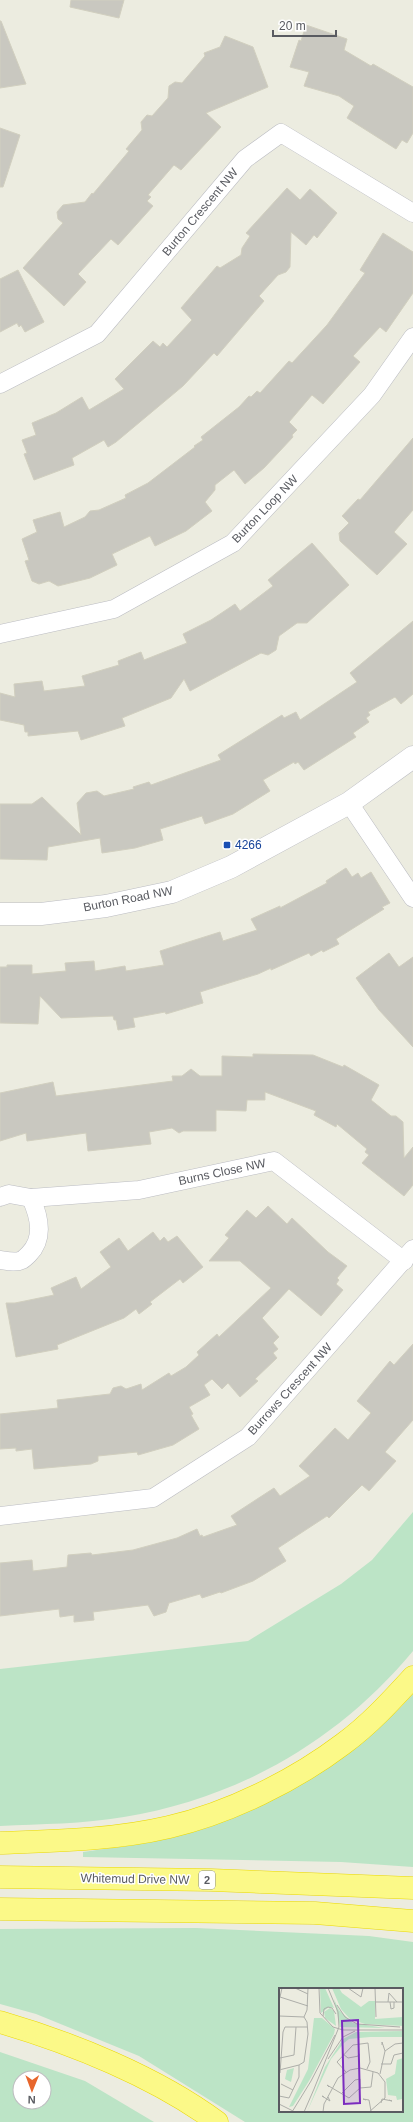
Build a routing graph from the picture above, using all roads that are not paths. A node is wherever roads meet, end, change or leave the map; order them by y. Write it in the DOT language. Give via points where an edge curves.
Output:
graph roads {
  1 [pos="413,214"];
  2 [pos="413,337"];
  3 [pos="0,384"];
  4 [pos="0,634"];
  5 [pos="413,757"];
  6 [pos="349,804"];
  7 [pos="413,898"];
  8 [pos="0,914"];
  9 [pos="0,1197"];
  10 [pos="30,1198"];
  11 [pos="408,1255"];
  12 [pos="0,1260"];
  13 [pos="0,1516"];
  14 [pos="413,1677"];
  15 [pos="0,1843"];
  16 [pos="0,1877"];
  17 [pos="413,1888"];
  18 [pos="0,1909"];
  19 [pos="413,1921"];
  20 [pos="0,2022"];
  21 [pos="217,2122"];
  1 -- 3 [label="street, Burton Crescent NW" via="281,133 245,159 97,334"];
  2 -- 4 [label="street, Burton Loop NW" via="372,395 233,543 114,609"];
  5 -- 6 [label="street, Burton Road NW"];
  6 -- 7 [label="street"];
  6 -- 8 [label="street, Burton Road NW" via="231,867 172,892 106,906 41,914"];
  9 -- 10 [label="street, Burns Close NW" via="9,1194"];
  10 -- 11 [label="street, Burns Close NW" via="139,1190 274,1161"];
  10 -- 12 [label="street" via="39,1224 39,1235 32,1250 22,1260"];
  11 -- 13 [label="street, Burrows Crescent NW" via="248,1437 153,1498"];
  14 -- 15 [label="highway" via="389,1703 343,1744 288,1780 227,1808 153,1830 91,1839"];
  16 -- 17 [label="highway, Whitemud Drive NW / 2" via="219,1880"];
  18 -- 19 [label="highway" via="315,1913"];
  20 -- 21 [label="highway" via="33,2031 103,2060 163,2088"];
}
